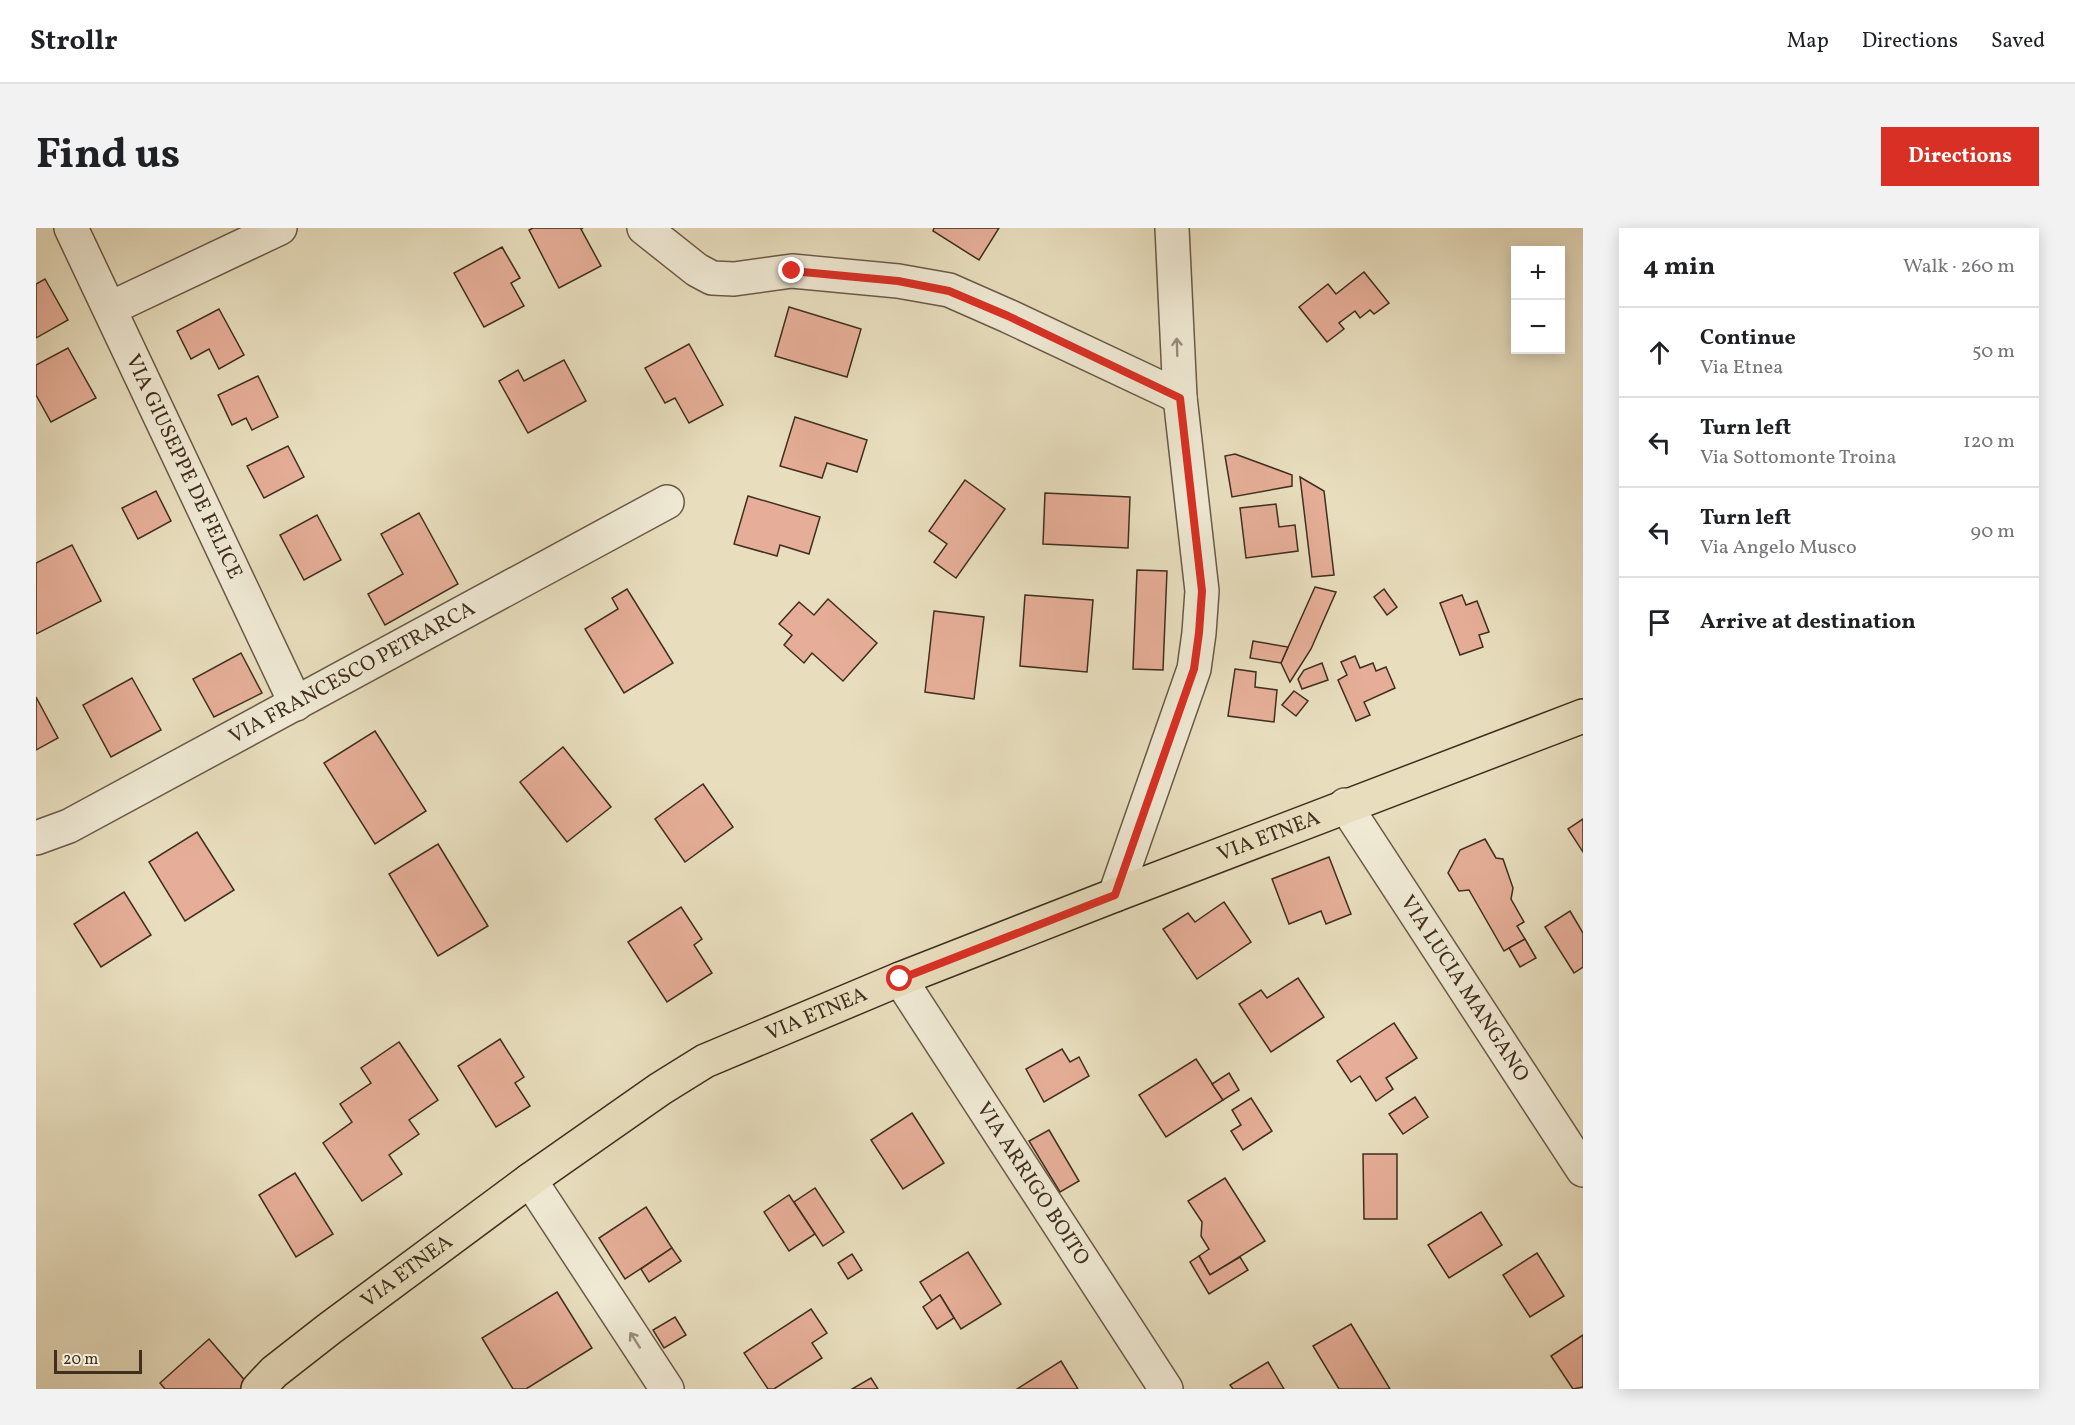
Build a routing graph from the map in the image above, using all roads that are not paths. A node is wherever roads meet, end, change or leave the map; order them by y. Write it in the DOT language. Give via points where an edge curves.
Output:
graph roads {
  1 [pos="71,228"];
  2 [pos="280,228"];
  3 [pos="644,228"];
  4 [pos="1172,228"];
  5 [pos="111,308"];
  6 [pos="1180,398"];
  7 [pos="667,502"];
  8 [pos="297,704"];
  9 [pos="1583,716"];
  10 [pos="1345,806"];
  11 [pos="36,838"];
  12 [pos="1115,895"];
  13 [pos="900,979"];
  14 [pos="1583,1170"];
  15 [pos="530,1180"];
  16 [pos="258,1389"];
  17 [pos="667,1389"];
  18 [pos="1166,1389"];
  1 -- 5 [label="street, VIA GIUSEPPE DE FELICE"];
  2 -- 5 [label="street"];
  3 -- 6 [label="street" via="712,278 792,271 898,281 949,291"];
  6 -- 4 [label="street, one-way"];
  5 -- 8 [label="street, VIA GIUSEPPE DE FELICE"];
  6 -- 12 [label="street" via="1202,591 1199,633 1194,669"];
  7 -- 8 [label="street, VIA FRANCESCO PETRARCA"];
  8 -- 11 [label="street, VIA FRANCESCO PETRARCA" via="69,826"];
  9 -- 10 [label="main road, VIA ETNEA"];
  10 -- 12 [label="main road, VIA ETNEA"];
  10 -- 14 [label="street, VIA LUCIA MANGANO"];
  12 -- 13 [label="main road, VIA ETNEA"];
  13 -- 15 [label="main road, VIA ETNEA" via="705,1061"];
  13 -- 18 [label="street, VIA ARRIGO BOITO"];
  15 -- 16 [label="main road, VIA ETNEA" via="329,1329"];
  17 -- 15 [label="street, one-way"];
}
